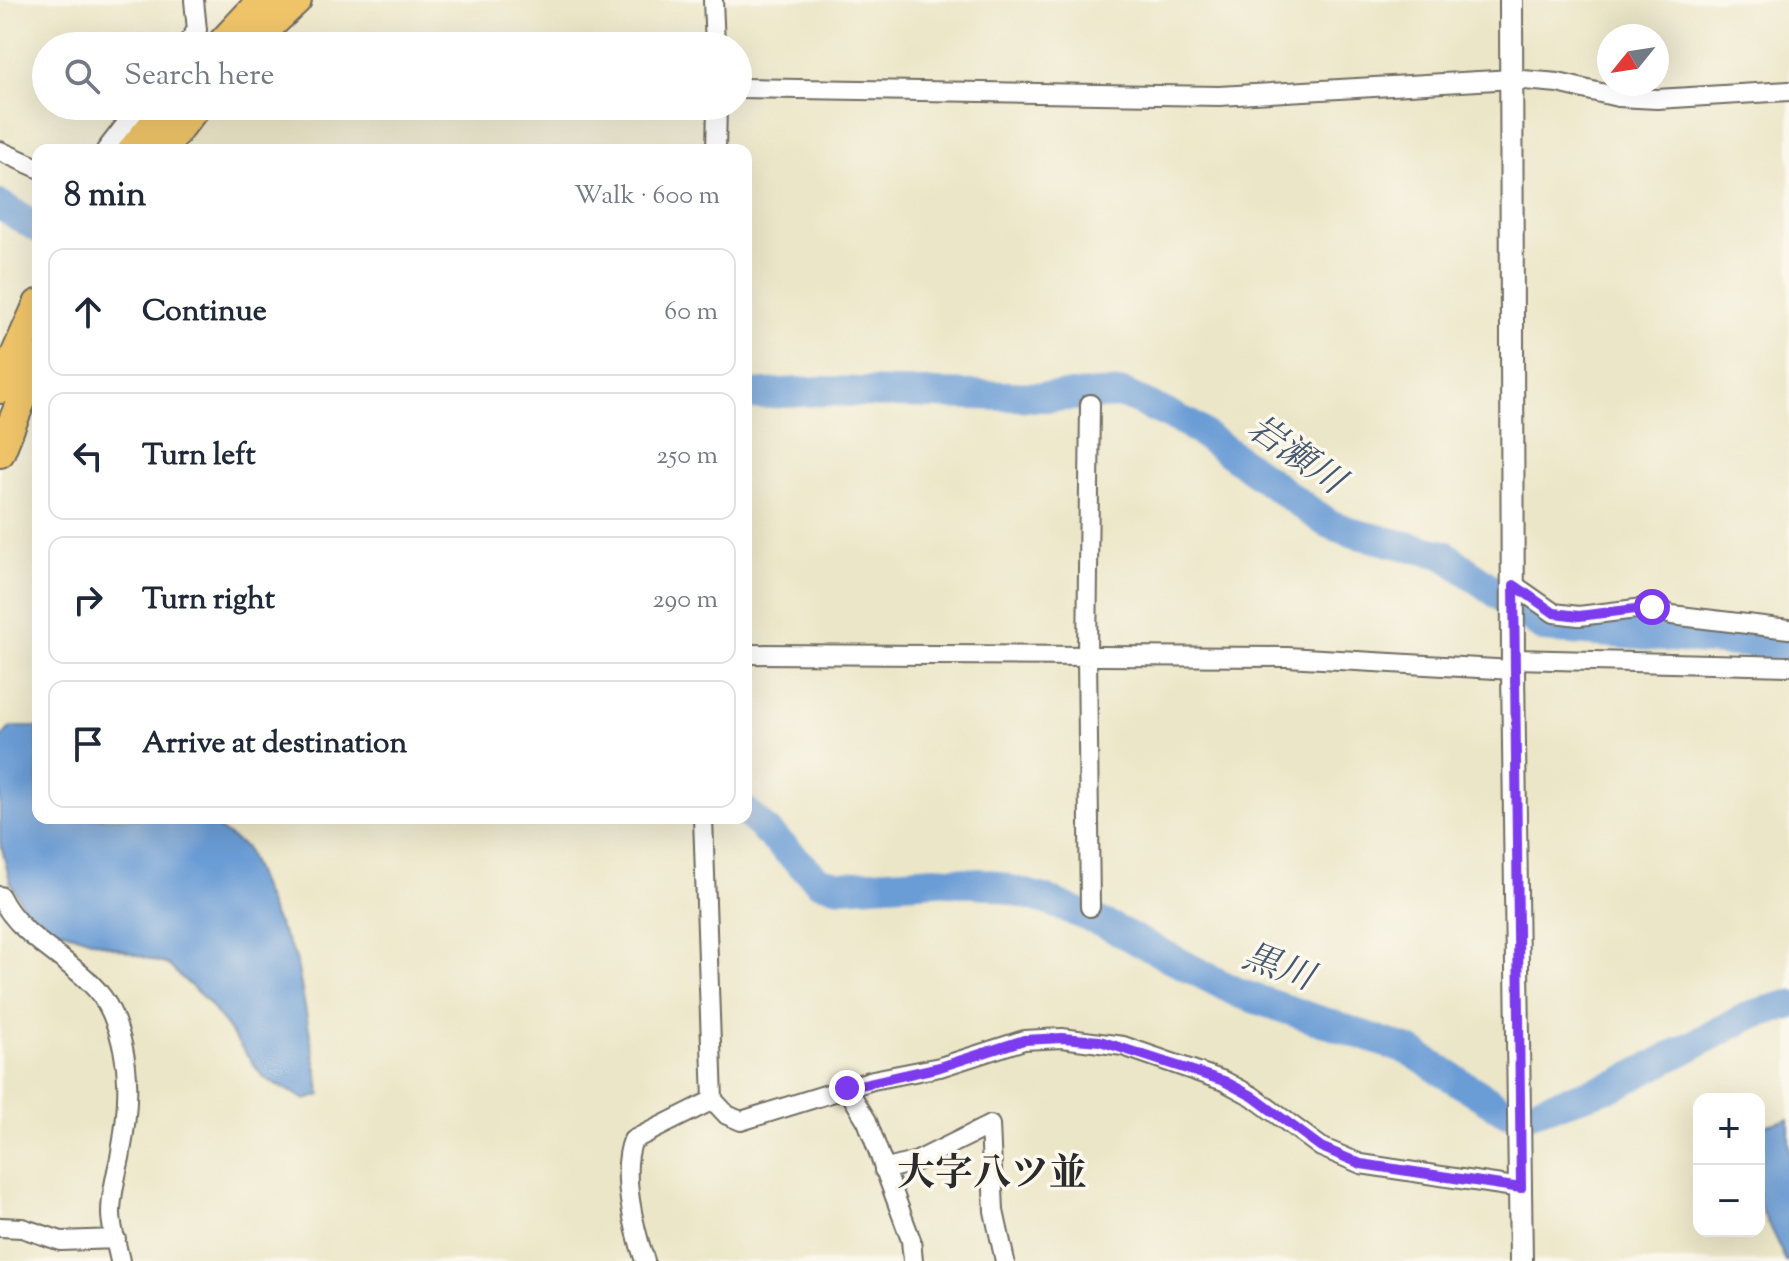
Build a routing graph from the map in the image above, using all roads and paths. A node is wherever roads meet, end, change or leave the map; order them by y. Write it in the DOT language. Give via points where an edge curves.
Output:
graph roads {
  1 [pos="194,0"];
  2 [pos="297,0"];
  3 [pos="713,0"];
  4 [pos="1511,0"];
  5 [pos="256,21"];
  6 [pos="196,32"];
  7 [pos="714,32"];
  8 [pos="1513,79"];
  9 [pos="752,88"];
  10 [pos="1789,91"];
  11 [pos="129,120"];
  12 [pos="157,120"];
  13 [pos="186,120"];
  14 [pos="717,120"];
  15 [pos="111,144"];
  16 [pos="137,144"];
  17 [pos="167,144"];
  18 [pos="716,144"];
  19 [pos="0,151"];
  20 [pos="32,165"];
  21 [pos="32,317"];
  22 [pos="32,374"];
  23 [pos="0,389"];
  24 [pos="1090,404"];
  25 [pos="0,453"];
  26 [pos="1514,592"];
  27 [pos="1789,629"];
  28 [pos="752,654"];
  29 [pos="1087,655"];
  30 [pos="1513,664"];
  31 [pos="1789,666"];
  32 [pos="703,824"];
  33 [pos="0,896"];
  34 [pos="1090,907"];
  35 [pos="847,1088"];
  36 [pos="713,1100"];
  37 [pos="884,1170"];
  38 [pos="1521,1188"];
  39 [pos="0,1227"];
  40 [pos="116,1239"];
  41 [pos="120,1261"];
  42 [pos="645,1261"];
  43 [pos="913,1261"];
  44 [pos="1005,1261"];
  45 [pos="1521,1261"];
  1 -- 6 [label="street"];
  2 -- 5 [label="highway"];
  3 -- 7 [label="street"];
  4 -- 8 [label="street"];
  8 -- 9 [label="street" via="1219,96"];
  8 -- 10 [label="street" via="1657,99"];
  8 -- 26 [label="street"];
  11 -- 15 [label="street"];
  12 -- 16 [label="highway"];
  13 -- 17 [label="highway"];
  14 -- 18 [label="street"];
  19 -- 20 [label="street"];
  21 -- 23 [label="highway"];
  22 -- 25 [label="highway"];
  24 -- 29 [label="street"];
  26 -- 27 [label="street" via="1554,613 1579,616 1652,607 1672,615"];
  26 -- 30 [label="street"];
  28 -- 29 [label="street"];
  29 -- 30 [label="street"];
  29 -- 34 [label="street"];
  30 -- 31 [label="street"];
  30 -- 38 [label="street"];
  32 -- 36 [label="street"];
  33 -- 40 [label="street" via="28,935 87,981 112,1012 129,1071 127,1119 111,1213"];
  35 -- 36 [label="street" via="741,1121"];
  35 -- 37 [label="street" via="867,1121"];
  35 -- 38 [label="street" via="940,1067 1024,1040 1100,1041 1224,1081 1321,1147 1361,1164"];
  36 -- 42 [label="street" via="633,1140 626,1156 635,1231"];
  37 -- 43 [label="street" via="911,1240"];
  37 -- 44 [label="street" via="917,1161 990,1125 994,1211"];
  38 -- 45 [label="street"];
  39 -- 40 [label="street" via="61,1241"];
  40 -- 41 [label="street"];
}
